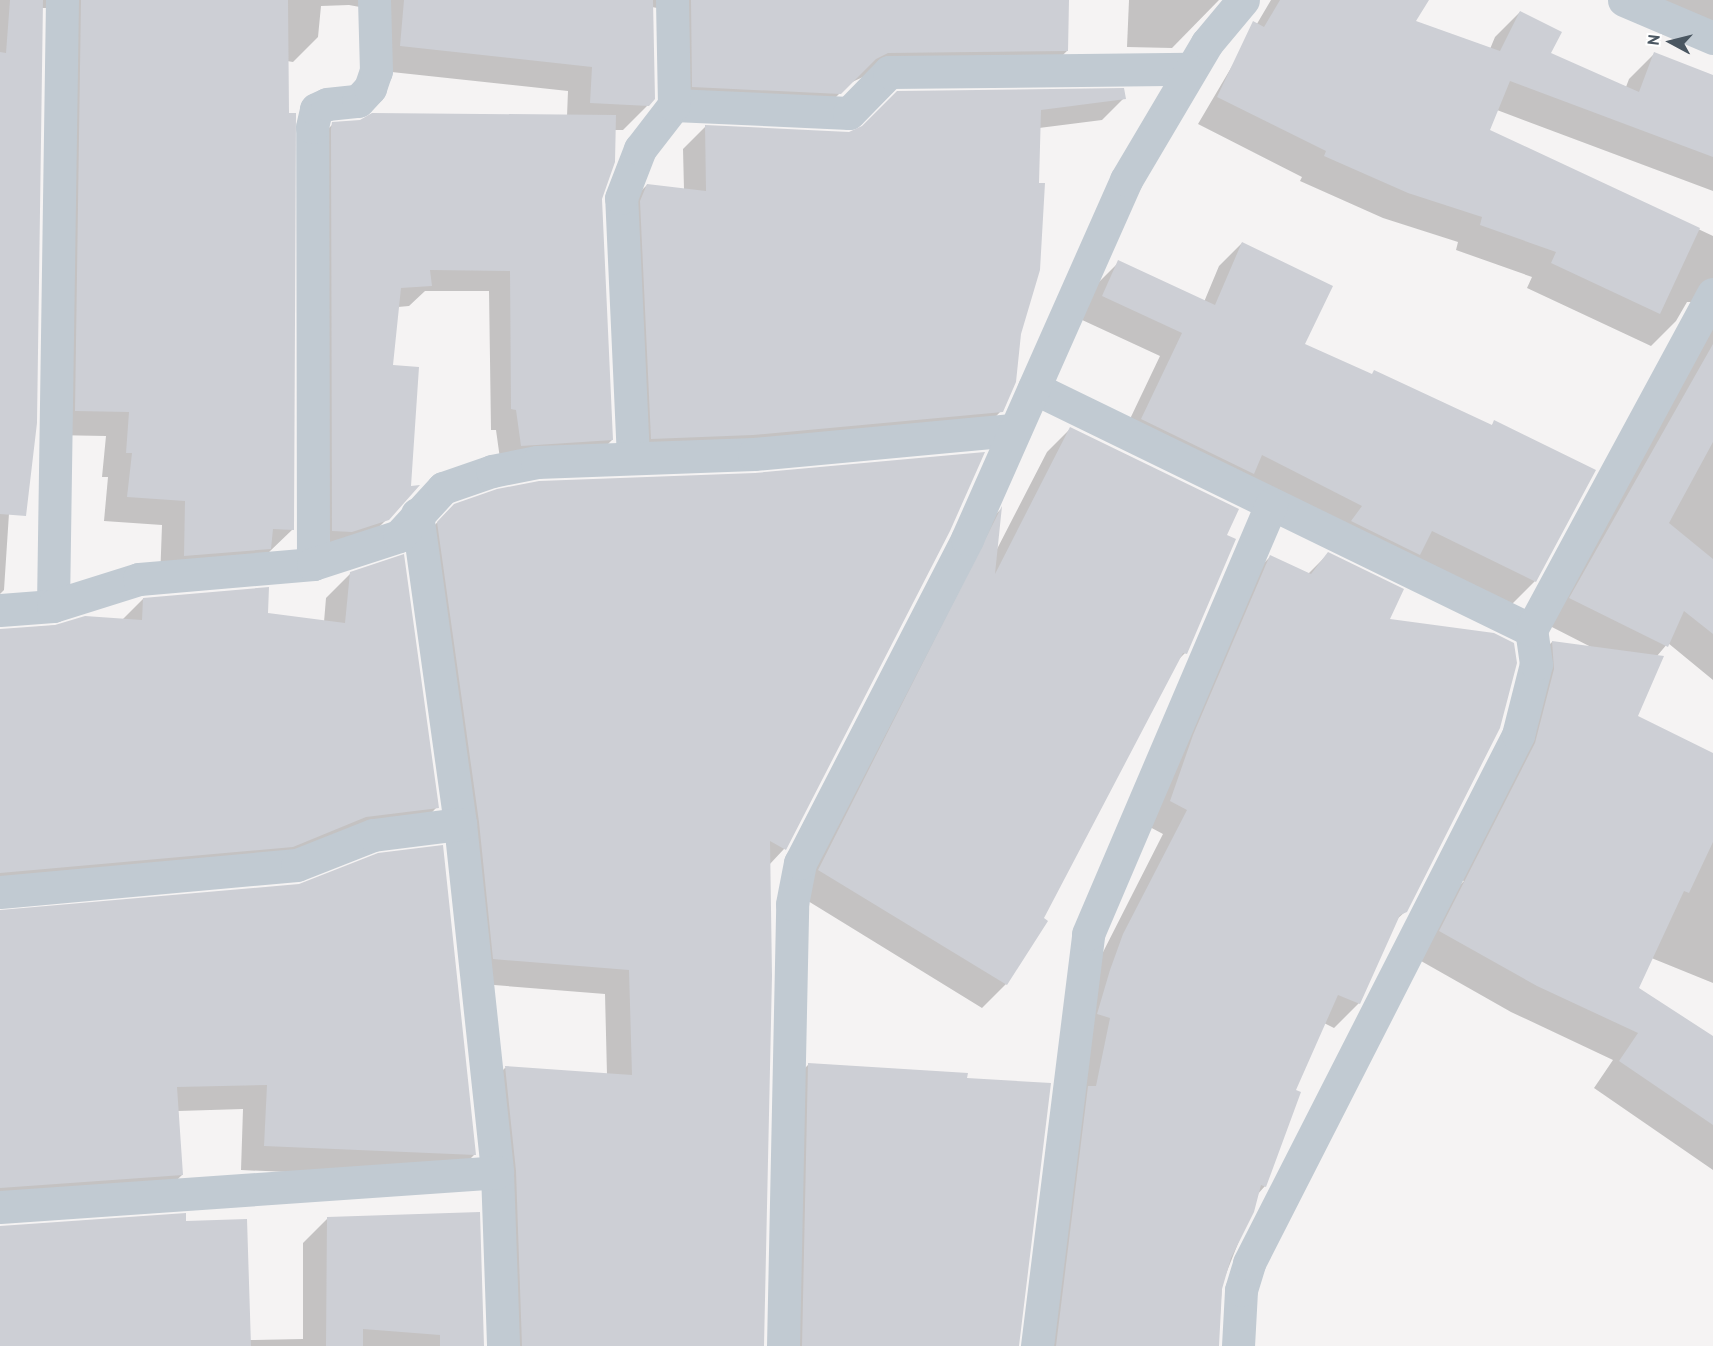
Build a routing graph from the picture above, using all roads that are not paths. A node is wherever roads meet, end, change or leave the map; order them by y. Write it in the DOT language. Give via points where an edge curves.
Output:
graph roads {
  1 [pos="62,0"];
  2 [pos="374,0"];
  3 [pos="672,0"];
  4 [pos="1243,0"];
  5 [pos="1624,0"];
  6 [pos="1713,38"];
  7 [pos="1190,69"];
  8 [pos="674,105"];
  9 [pos="1713,294"];
  10 [pos="1034,388"];
  11 [pos="1015,430"];
  12 [pos="633,459"];
  13 [pos="1272,504"];
  14 [pos="417,514"];
  15 [pos="313,564"];
  16 [pos="53,606"];
  17 [pos="0,610"];
  18 [pos="1531,630"];
  19 [pos="460,824"];
  20 [pos="0,892"];
  21 [pos="497,1172"];
  22 [pos="0,1207"];
  23 [pos="503,1346"];
  24 [pos="783,1346"];
  25 [pos="1037,1346"];
  26 [pos="1238,1346"];
  1 -- 16 [label="street"];
  2 -- 15 [label="street" via="376,71 370,88 358,102 327,104 316,109 312,127"];
  3 -- 8 [label="street"];
  4 -- 7 [label="street"];
  5 -- 6 [label="street"];
  7 -- 8 [label="street" via="889,72 849,113"];
  7 -- 10 [label="street" via="1126,180"];
  8 -- 12 [label="street" via="640,149 621,198"];
  9 -- 18 [label="street"];
  10 -- 11 [label="street"];
  10 -- 13 [label="street"];
  11 -- 12 [label="street" via="754,454"];
  11 -- 24 [label="street" via="967,539 800,863 792,904"];
  12 -- 14 [label="street" via="537,462 492,471 443,489"];
  13 -- 18 [label="street"];
  13 -- 25 [label="street" via="1088,934"];
  14 -- 15 [label="street" via="399,536"];
  14 -- 19 [label="street"];
  15 -- 16 [label="street" via="139,579"];
  16 -- 17 [label="street"];
  18 -- 26 [label="street" via="1536,664 1518,735 1249,1263 1241,1290"];
  19 -- 20 [label="street" via="372,835 297,865"];
  19 -- 21 [label="street"];
  21 -- 22 [label="street"];
  21 -- 23 [label="street"];
}
